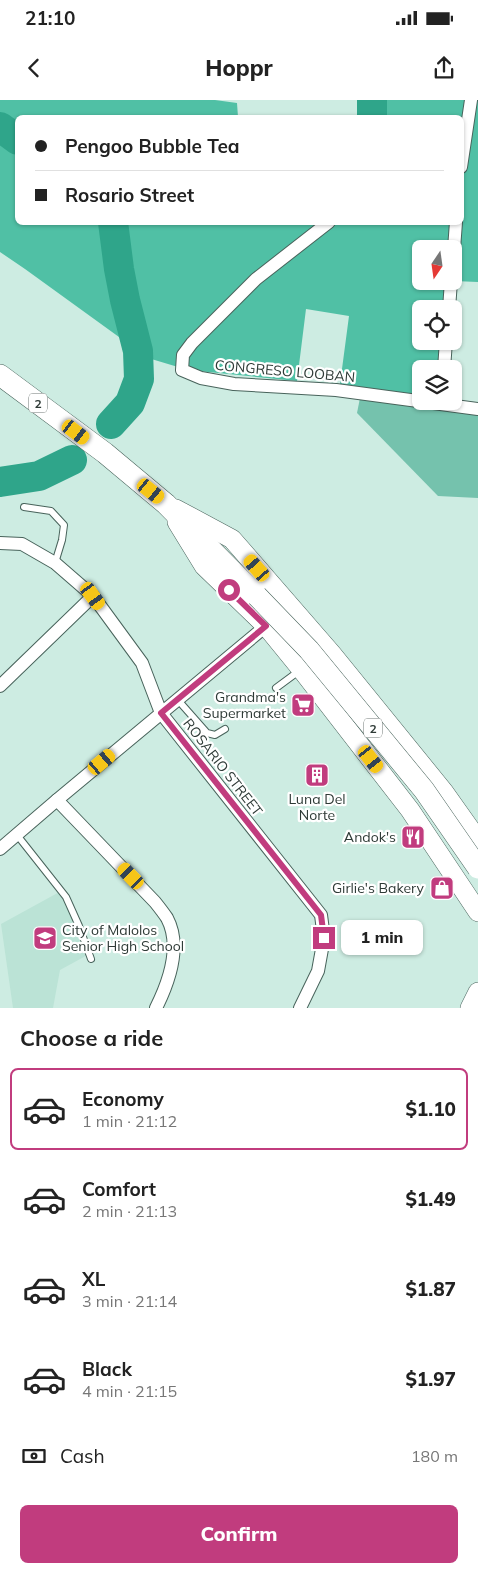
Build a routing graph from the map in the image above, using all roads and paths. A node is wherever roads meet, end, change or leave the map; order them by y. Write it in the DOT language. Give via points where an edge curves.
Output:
graph roads {
  1 [pos="471,100"];
  2 [pos="464,147"];
  3 [pos="325,225"];
  4 [pos="456,225"];
  5 [pos="455,240"];
  6 [pos="0,375"];
  7 [pos="412,399"];
  8 [pos="462,406"];
  9 [pos="478,409"];
  10 [pos="166,504"];
  11 [pos="24,507"];
  12 [pos="0,543"];
  13 [pos="55,563"];
  14 [pos="93,596"];
  15 [pos="266,626"];
  16 [pos="301,669"];
  17 [pos="0,686"];
  18 [pos="276,688"];
  19 [pos="177,700"];
  20 [pos="161,713"];
  21 [pos="225,729"];
  22 [pos="57,800"];
  23 [pos="17,835"];
  24 [pos="478,840"];
  25 [pos="0,850"];
  26 [pos="478,868"];
  27 [pos="478,912"];
  28 [pos="91,959"];
  29 [pos="478,992"];
  30 [pos="156,1008"];
  31 [pos="300,1008"];
  32 [pos="470,1008"];
  1 -- 2 [label="street"];
  3 -- 7 [label="street, CONGRESO LOOBAN" via="256,279 192,343 183,355 182,370 201,378 234,384 336,390"];
  4 -- 5 [label="street"];
  6 -- 10 [label="highway, 2" via="105,453"];
  8 -- 9 [label="street, CONGRESO LOOBAN"];
  10 -- 15 [label="main road" via="204,566"];
  10 -- 24 [label="main road" via="232,540 332,654 444,792"];
  10 -- 26 [label="highway, 2, bridge" via="309,650 424,790"];
  11 -- 13 [label="lane" via="51,511 64,525"];
  12 -- 13 [label="street, ROSARIO STREET" via="22,544"];
  13 -- 14 [label="street, ROSARIO STREET"];
  14 -- 17 [label="street"];
  14 -- 20 [label="street, ROSARIO STREET" via="142,663"];
  15 -- 16 [label="main road"];
  15 -- 19 [label="street"];
  16 -- 18 [label="lane"];
  16 -- 27 [label="main road" via="410,810"];
  19 -- 20 [label="street"];
  19 -- 21 [label="lane" via="207,733 215,735"];
  20 -- 22 [label="street"];
  20 -- 31 [label="street, ROSARIO STREET" via="321,915 324,938 318,971"];
  22 -- 23 [label="street"];
  22 -- 30 [label="street" via="156,902 168,920 173,940 172,962"];
  23 -- 25 [label="street"];
  23 -- 28 [label="lane" via="66,896"];
  29 -- 32 [label="main road"];
}
